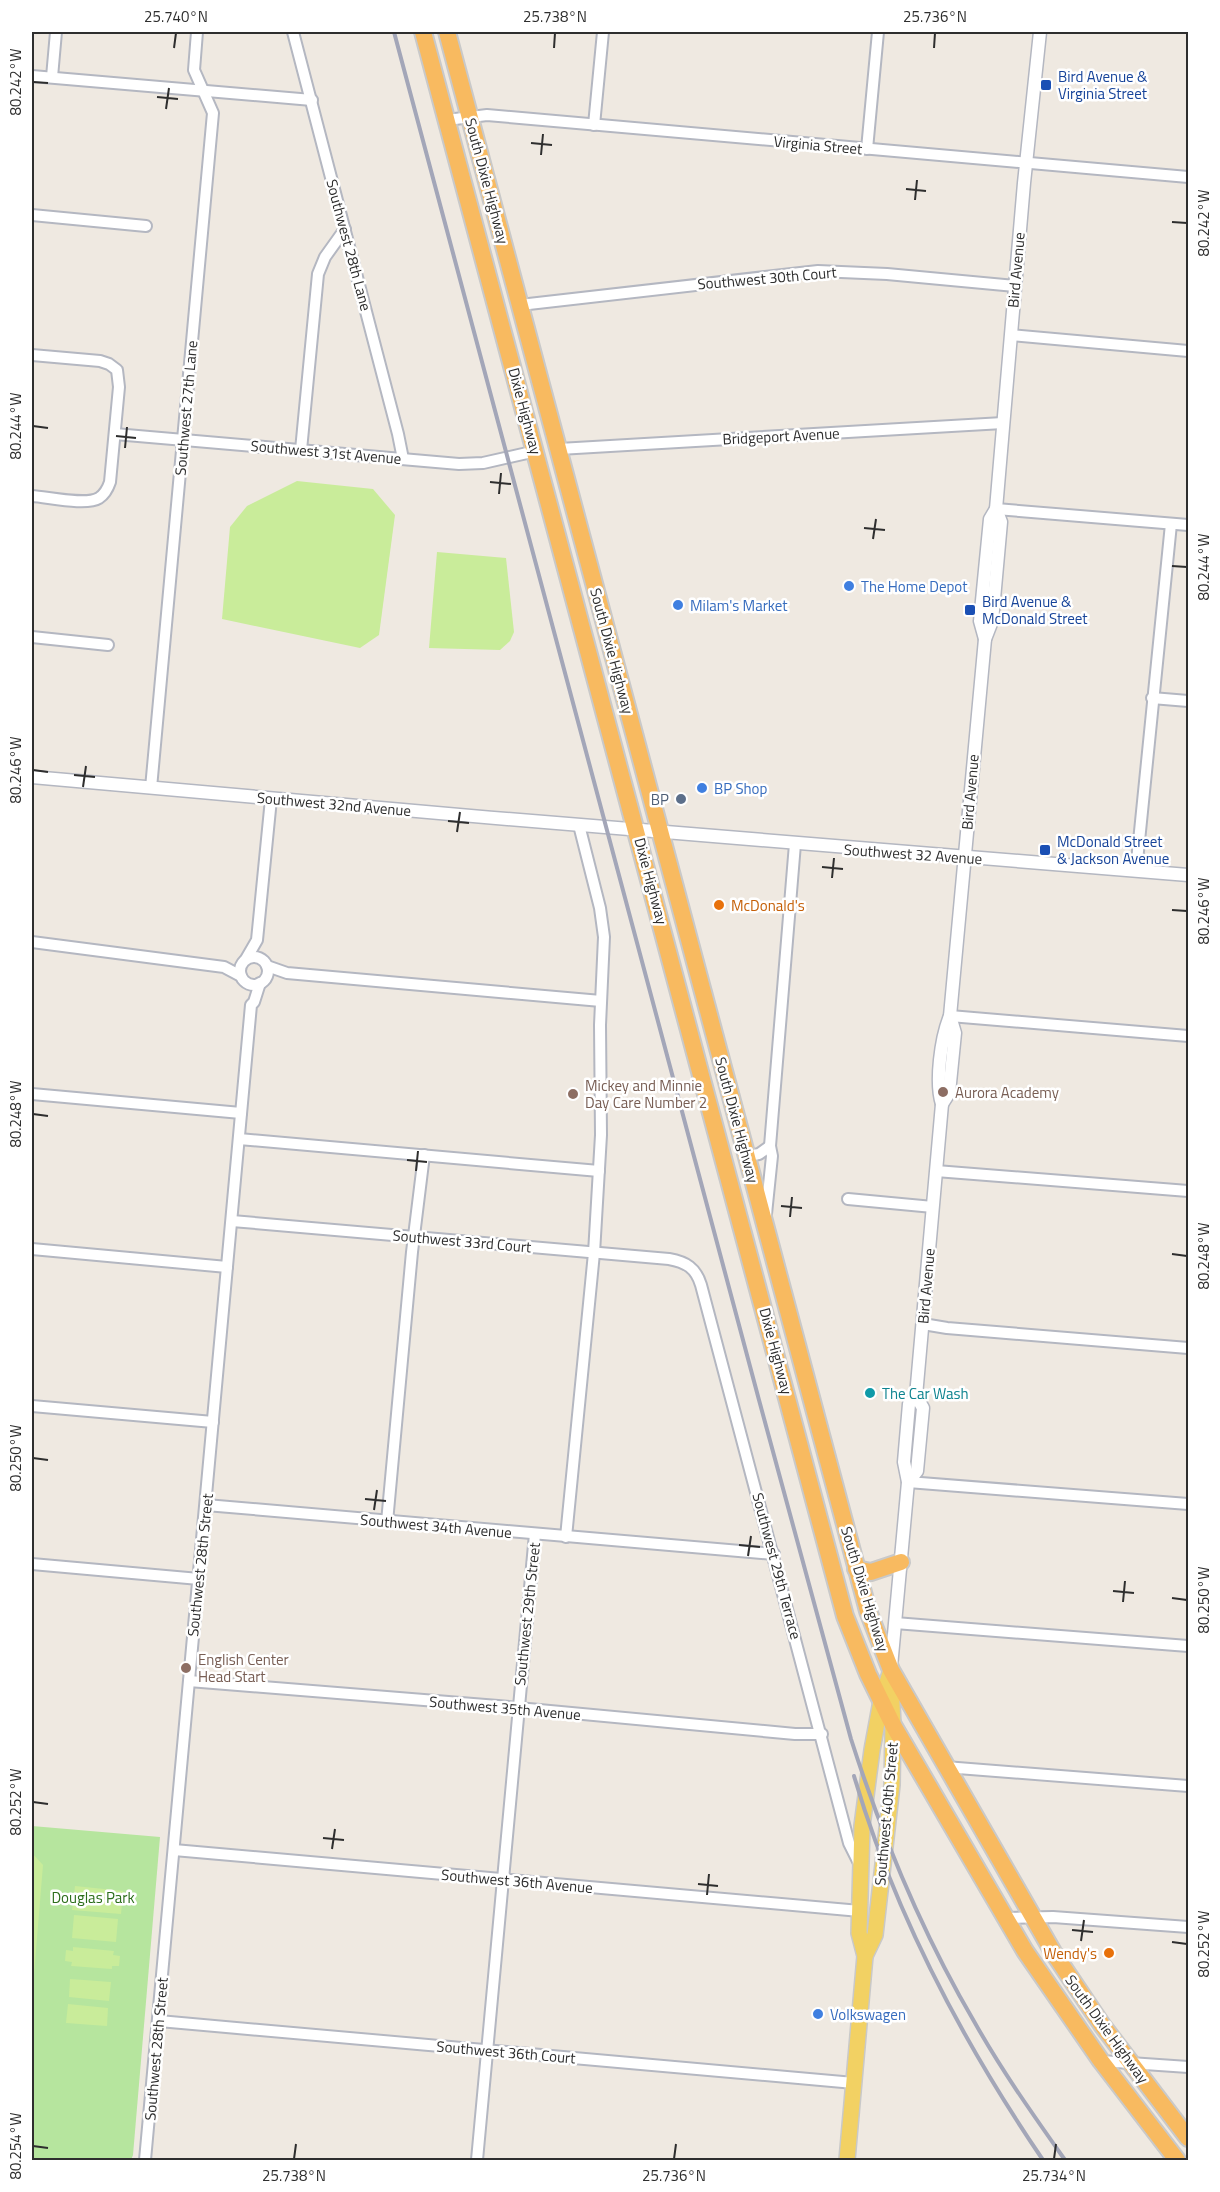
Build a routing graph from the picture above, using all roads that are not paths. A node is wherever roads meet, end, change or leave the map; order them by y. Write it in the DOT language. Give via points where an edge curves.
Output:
graph roads {
  1 [pos="56,32"];
  2 [pos="197,32"];
  3 [pos="293,32"];
  4 [pos="423,32"];
  5 [pos="447,32"];
  6 [pos="603,32"];
  7 [pos="878,32"];
  8 [pos="1040,32"];
  9 [pos="32,76"];
  10 [pos="52,77"];
  11 [pos="203,90"];
  12 [pos="312,100"];
  13 [pos="470,117"];
  14 [pos="447,120"];
  15 [pos="594,125"];
  16 [pos="867,149"];
  17 [pos="1027,163"];
  18 [pos="1188,177"];
  19 [pos="32,215"];
  20 [pos="146,226"];
  21 [pos="345,229"];
  22 [pos="1015,286"];
  23 [pos="520,305"];
  24 [pos="1011,335"];
  25 [pos="1188,351"];
  26 [pos="32,355"];
  27 [pos="1003,423"];
  28 [pos="115,434"];
  29 [pos="183,440"];
  30 [pos="301,450"];
  31 [pos="559,450"];
  32 [pos="536,452"];
  33 [pos="403,459"];
  34 [pos="32,496"];
  35 [pos="996,508"];
  36 [pos="1171,524"];
  37 [pos="1188,525"];
  38 [pos="32,637"];
  39 [pos="108,645"];
  40 [pos="1152,698"];
  41 [pos="1188,702"];
  42 [pos="32,777"];
  43 [pos="151,788"];
  44 [pos="271,799"];
  45 [pos="579,825"];
  46 [pos="637,831"];
  47 [pos="660,833"];
  48 [pos="795,844"];
  49 [pos="964,857"];
  50 [pos="1136,871"];
  51 [pos="1188,875"];
  52 [pos="257,940"];
  53 [pos="32,942"];
  54 [pos="245,961"];
  55 [pos="265,963"];
  56 [pos="224,967"];
  57 [pos="286,974"];
  58 [pos="243,978"];
  59 [pos="263,981"];
  60 [pos="601,1001"];
  61 [pos="251,1005"];
  62 [pos="950,1016"];
  63 [pos="1188,1036"];
  64 [pos="32,1094"];
  65 [pos="242,1113"];
  66 [pos="239,1139"];
  67 [pos="770,1146"];
  68 [pos="424,1155"];
  69 [pos="747,1156"];
  70 [pos="599,1171"];
  71 [pos="936,1172"];
  72 [pos="1188,1191"];
  73 [pos="848,1199"];
  74 [pos="933,1207"];
  75 [pos="232,1221"];
  76 [pos="765,1222"];
  77 [pos="414,1237"];
  78 [pos="32,1250"];
  79 [pos="594,1253"];
  80 [pos="227,1267"];
  81 [pos="692,1267"];
  82 [pos="923,1324"];
  83 [pos="1188,1348"];
  84 [pos="32,1406"];
  85 [pos="213,1422"];
  86 [pos="908,1482"];
  87 [pos="1188,1504"];
  88 [pos="206,1505"];
  89 [pos="387,1522"];
  90 [pos="534,1534"];
  91 [pos="566,1537"];
  92 [pos="774,1554"];
  93 [pos="901,1562"];
  94 [pos="32,1564"];
  95 [pos="856,1569"];
  96 [pos="199,1579"];
  97 [pos="896,1623"];
  98 [pos="1188,1646"];
  99 [pos="891,1670"];
  100 [pos="189,1681"];
  101 [pos="881,1701"];
  102 [pos="518,1708"];
  103 [pos="893,1725"];
  104 [pos="822,1734"];
  105 [pos="945,1767"];
  106 [pos="1188,1786"];
  107 [pos="174,1850"];
  108 [pos="861,1866"];
  109 [pos="502,1880"];
  110 [pos="860,1911"];
  111 [pos="1006,1918"];
  112 [pos="1032,1918"];
  113 [pos="1188,1927"];
  114 [pos="865,1956"];
  115 [pos="159,2021"];
  116 [pos="487,2050"];
  117 [pos="1101,2061"];
  118 [pos="1130,2063"];
  119 [pos="1188,2067"];
  120 [pos="854,2083"];
  121 [pos="1188,2138"];
  122 [pos="145,2160"];
  123 [pos="477,2160"];
  124 [pos="847,2160"];
  125 [pos="1178,2160"];
  1 -- 10 [label="street"];
  2 -- 11 [label="street, Southwest 27th Lane" via="194,70"];
  3 -- 12 [label="street, Southwest 28th Lane"];
  4 -- 14 [label="highway, Dixie Highway"];
  5 -- 13 [label="highway, South Dixie Highway"];
  6 -- 15 [label="street"];
  7 -- 16 [label="street"];
  8 -- 17 [label="street, Bird Avenue"];
  9 -- 10 [label="street"];
  10 -- 11 [label="street"];
  11 -- 12 [label="street"];
  11 -- 29 [label="street, Southwest 27th Lane" via="213,113"];
  12 -- 21 [label="street, Southwest 28th Lane"];
  13 -- 14 [label="street, Virginia Street"];
  13 -- 15 [label="street, Virginia Street" via="487,115"];
  13 -- 23 [label="highway, South Dixie Highway"];
  14 -- 32 [label="highway, Dixie Highway"];
  15 -- 16 [label="street, Virginia Street"];
  16 -- 17 [label="street, Virginia Street"];
  17 -- 18 [label="street, Virginia Street"];
  17 -- 22 [label="street, Bird Avenue"];
  19 -- 20 [label="street"];
  21 -- 30 [label="street" via="318,274"];
  21 -- 33 [label="street, Southwest 28th Lane"];
  22 -- 23 [label="street, Southwest 30th Court" via="818,271"];
  22 -- 24 [label="street, Bird Avenue"];
  23 -- 31 [label="highway, South Dixie Highway"];
  24 -- 25 [label="street"];
  24 -- 27 [label="street, Bird Avenue"];
  26 -- 28 [label="street" via="96,360 113,367 119,380"];
  27 -- 31 [label="street, Bridgeport Avenue"];
  27 -- 35 [label="street, Bird Avenue"];
  28 -- 29 [label="street, Southwest 31st Avenue"];
  28 -- 34 [label="street" via="110,482 100,498 83,501"];
  29 -- 30 [label="street, Southwest 31st Avenue"];
  29 -- 43 [label="street, Southwest 27th Lane"];
  30 -- 33 [label="street, Southwest 31st Avenue"];
  31 -- 47 [label="highway, South Dixie Highway"];
  32 -- 33 [label="street, Southwest 31st Avenue" via="477,464"];
  32 -- 46 [label="highway, Dixie Highway"];
  35 -- 36 [label="street"];
  35 -- 49 [label="street, Bird Avenue" via="990,519 980,621 985,639"];
  36 -- 37 [label="street"];
  36 -- 40 [label="street"];
  38 -- 39 [label="street"];
  40 -- 41 [label="street"];
  40 -- 50 [label="street"];
  42 -- 43 [label="street, Southwest 32nd Avenue"];
  43 -- 44 [label="street, Southwest 32nd Avenue"];
  44 -- 45 [label="street, Southwest 32nd Avenue"];
  44 -- 52 [label="street, Southwest 28th Street"];
  45 -- 46 [label="street, Southwest 32nd Avenue"];
  45 -- 60 [label="street" via="603,924"];
  46 -- 47 [label="street, Southwest 32 Avenue"];
  46 -- 101 [label="highway, Dixie Highway" via="845,1616"];
  47 -- 48 [label="street, Southwest 32 Avenue"];
  47 -- 69 [label="highway, South Dixie Highway"];
  48 -- 49 [label="street, Southwest 32 Avenue"];
  48 -- 67 [label="street"];
  49 -- 50 [label="street, Southwest 32 Avenue"];
  49 -- 62 [label="street, Bird Avenue"];
  50 -- 51 [label="street, Southwest 32 Avenue"];
  52 -- 54 [label="street, Southwest 28th Street"];
  52 -- 55 [label="street, Southwest 28th Street"];
  53 -- 56 [label="street"];
  54 -- 55 [label="street" via="254,957"];
  54 -- 56 [label="street"];
  54 -- 58 [label="street, Southwest 28th Street" via="240,969"];
  55 -- 57 [label="street"];
  55 -- 59 [label="street, Southwest 28th Street"];
  56 -- 58 [label="street"];
  57 -- 59 [label="street"];
  57 -- 60 [label="street"];
  58 -- 59 [label="street" via="252,985"];
  58 -- 61 [label="street, Southwest 28th Street"];
  59 -- 61 [label="street, Southwest 28th Street"];
  60 -- 70 [label="street"];
  61 -- 65 [label="street, Southwest 28th Street"];
  62 -- 63 [label="street"];
  62 -- 71 [label="street, Bird Avenue" via="944,1031"];
  64 -- 65 [label="street"];
  65 -- 66 [label="street, Southwest 28th Street"];
  66 -- 68 [label="street"];
  66 -- 75 [label="street, Southwest 28th Street"];
  67 -- 69 [label="street"];
  67 -- 76 [label="street"];
  68 -- 70 [label="street"];
  68 -- 77 [label="street"];
  69 -- 76 [label="highway, South Dixie Highway"];
  70 -- 79 [label="street"];
  71 -- 72 [label="street"];
  71 -- 74 [label="street, Bird Avenue"];
  73 -- 74 [label="street"];
  74 -- 82 [label="street, Bird Avenue"];
  75 -- 77 [label="street, Southwest 33rd Court"];
  75 -- 80 [label="street, Southwest 28th Street"];
  76 -- 95 [label="highway, South Dixie Highway"];
  77 -- 79 [label="street, Southwest 33rd Court"];
  77 -- 89 [label="street"];
  78 -- 80 [label="street"];
  79 -- 81 [label="street, Southwest 33rd Court" via="669,1259"];
  79 -- 91 [label="street"];
  80 -- 85 [label="street, Southwest 28th Street"];
  81 -- 92 [label="street, Southwest 29th Terrace" via="701,1285"];
  82 -- 83 [label="street"];
  82 -- 86 [label="street, Bird Avenue" via="916,1396 909,1404 904,1462"];
  84 -- 85 [label="street"];
  85 -- 88 [label="street, Southwest 28th Street"];
  86 -- 87 [label="street"];
  86 -- 93 [label="street, Bird Avenue"];
  88 -- 89 [label="street, Southwest 34th Avenue"];
  88 -- 96 [label="street, Southwest 28th Street"];
  89 -- 90 [label="street, Southwest 34th Avenue"];
  90 -- 91 [label="street, Southwest 34th Avenue"];
  90 -- 102 [label="street, Southwest 29th Street"];
  91 -- 92 [label="street, Southwest 34th Avenue"];
  92 -- 104 [label="street, Southwest 29th Terrace"];
  93 -- 95 [label="highway" via="879,1571"];
  93 -- 97 [label="street, Bird Avenue"];
  94 -- 96 [label="street"];
  95 -- 99 [label="highway, South Dixie Highway"];
  96 -- 100 [label="street, Southwest 28th Street"];
  97 -- 98 [label="street"];
  97 -- 99 [label="street, Bird Avenue"];
  99 -- 101 [label="main road, Southwest 40th Street"];
  99 -- 103 [label="main road, Southwest 40th Street"];
  99 -- 105 [label="highway, South Dixie Highway"];
  100 -- 102 [label="street, Southwest 35th Avenue"];
  100 -- 107 [label="street, Southwest 28th Street"];
  101 -- 103 [label="highway, Dixie Highway"];
  101 -- 108 [label="main road, Southwest 40th Street" via="869,1764"];
  102 -- 104 [label="street, Southwest 35th Avenue"];
  102 -- 109 [label="street, Southwest 29th Street"];
  103 -- 111 [label="highway, South Dixie Highway"];
  103 -- 114 [label="main road, Southwest 40th Street" via="892,1785 875,1935"];
  104 -- 108 [label="street, Southwest 29th Terrace" via="849,1843"];
  105 -- 106 [label="street"];
  105 -- 112 [label="highway, South Dixie Highway"];
  107 -- 109 [label="street, Southwest 36th Avenue"];
  107 -- 115 [label="street, Southwest 28th Street"];
  108 -- 110 [label="main road, Southwest 40th Street"];
  109 -- 110 [label="street, Southwest 36th Avenue"];
  109 -- 116 [label="street, Southwest 29th Street"];
  110 -- 114 [label="main road, Southwest 40th Street" via="859,1933"];
  111 -- 112 [label="street"];
  111 -- 117 [label="highway, South Dixie Highway" via="1047,1986"];
  112 -- 113 [label="street"];
  112 -- 118 [label="highway, South Dixie Highway"];
  114 -- 120 [label="main road, Southwest 40th Street"];
  115 -- 116 [label="street, Southwest 36th Court"];
  115 -- 122 [label="street, Southwest 28th Street"];
  116 -- 120 [label="street, Southwest 36th Court"];
  116 -- 123 [label="street, Southwest 29th Street"];
  117 -- 118 [label="street"];
  117 -- 125 [label="highway, South Dixie Highway"];
  118 -- 119 [label="street"];
  118 -- 121 [label="highway, South Dixie Highway"];
  120 -- 124 [label="main road, Southwest 40th Street"];
}
